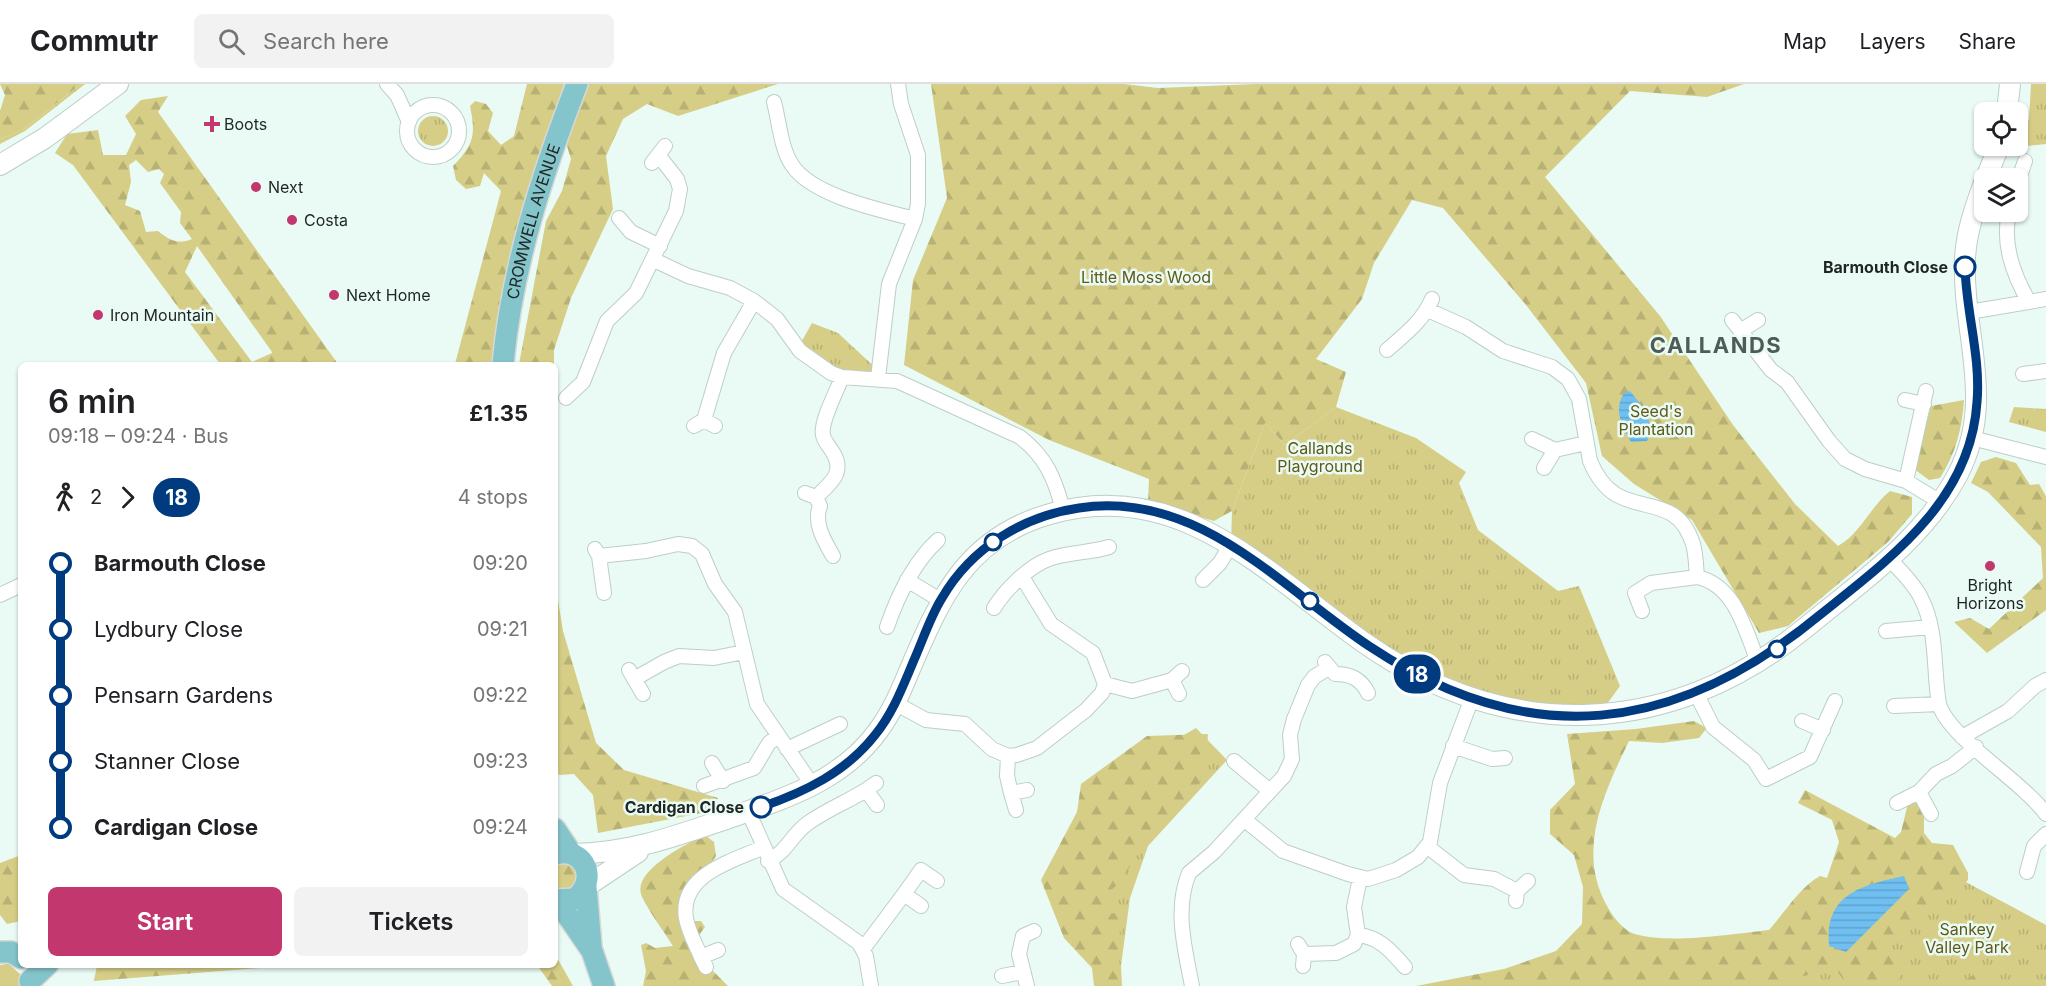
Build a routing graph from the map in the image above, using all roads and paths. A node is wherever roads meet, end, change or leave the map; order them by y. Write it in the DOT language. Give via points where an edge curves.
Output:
graph roads {
  1 [pos="118,84"];
  2 [pos="387,84"];
  3 [pos="577,84"];
  4 [pos="898,84"];
  5 [pos="2010,84"];
  6 [pos="397,95"];
  7 [pos="773,100"];
  8 [pos="2008,102"];
  9 [pos="423,107"];
  10 [pos="409,122"];
  11 [pos="659,155"];
  12 [pos="2025,161"];
  13 [pos="0,165"];
  14 [pos="2023,168"];
  15 [pos="1974,214"];
  16 [pos="619,218"];
  17 [pos="915,219"];
  18 [pos="2008,222"];
  19 [pos="660,246"];
  20 [pos="654,260"];
  21 [pos="2046,299"];
  22 [pos="754,301"];
  23 [pos="2029,302"];
  24 [pos="1969,312"];
  25 [pos="1758,320"];
  26 [pos="1387,350"];
  27 [pos="502,362"];
  28 [pos="2046,371"];
  29 [pos="2023,374"];
  30 [pos="842,377"];
  31 [pos="878,378"];
  32 [pos="565,400"];
  33 [pos="1905,400"];
  34 [pos="705,424"];
  35 [pos="1972,438"];
  36 [pos="1532,439"];
  37 [pos="1586,443"];
  38 [pos="1555,450"];
  39 [pos="2046,457"];
  40 [pos="1544,468"];
  41 [pos="1906,481"];
  42 [pos="1942,503"];
  43 [pos="1063,510"];
  44 [pos="938,540"];
  45 [pos="1231,544"];
  46 [pos="1109,547"];
  47 [pos="833,556"];
  48 [pos="1889,558"];
  49 [pos="1022,577"];
  50 [pos="1697,577"];
  51 [pos="907,580"];
  52 [pos="1199,581"];
  53 [pos="18,586"];
  54 [pos="0,595"];
  55 [pos="604,595"];
  56 [pos="940,600"];
  57 [pos="994,608"];
  58 [pos="1642,611"];
  59 [pos="887,627"];
  60 [pos="1930,627"];
  61 [pos="1886,631"];
  62 [pos="744,652"];
  63 [pos="1758,662"];
  64 [pos="2046,680"];
  65 [pos="1105,684"];
  66 [pos="1368,693"];
  67 [pos="1696,693"];
  68 [pos="643,694"];
  69 [pos="1179,694"];
  70 [pos="1472,698"];
  71 [pos="1835,701"];
  72 [pos="895,703"];
  73 [pos="1939,704"];
  74 [pos="1894,706"];
  75 [pos="1802,721"];
  76 [pos="840,724"];
  77 [pos="1823,730"];
  78 [pos="778,736"];
  79 [pos="1962,737"];
  80 [pos="1453,746"];
  81 [pos="1976,747"];
  82 [pos="787,749"];
  83 [pos="1008,756"];
  84 [pos="1506,758"];
  85 [pos="1234,761"];
  86 [pos="712,762"];
  87 [pos="723,781"];
  88 [pos="704,786"];
  89 [pos="813,786"];
  90 [pos="1027,790"];
  91 [pos="1270,791"];
  92 [pos="1919,792"];
  93 [pos="1011,793"];
  94 [pos="1897,803"];
  95 [pos="877,805"];
  96 [pos="1016,810"];
  97 [pos="748,811"];
  98 [pos="2046,813"];
  99 [pos="1931,814"];
  100 [pos="1245,820"];
  101 [pos="2046,834"];
  102 [pos="558,836"];
  103 [pos="650,845"];
  104 [pos="1428,847"];
  105 [pos="566,854"];
  106 [pos="765,854"];
  107 [pos="2027,872"];
  108 [pos="1360,878"];
  109 [pos="937,881"];
  110 [pos="1528,881"];
  111 [pos="586,886"];
  112 [pos="904,894"];
  113 [pos="558,900"];
  114 [pos="558,903"];
  115 [pos="921,906"];
  116 [pos="1038,928"];
  117 [pos="1358,935"];
  118 [pos="863,949"];
  119 [pos="718,950"];
  120 [pos="592,951"];
  121 [pos="1302,955"];
  122 [pos="1405,967"];
  123 [pos="1023,972"];
  124 [pos="1002,976"];
  125 [pos="604,986"];
  126 [pos="872,986"];
  127 [pos="1027,986"];
  128 [pos="1192,986"];
  1 -- 13 [label="street" via="45,138"];
  2 -- 6 [label="street"];
  3 -- 27 [label="main road, CROMWELL AVENUE" via="550,152 523,244"];
  4 -- 17 [label="street" via="900,104 918,155"];
  5 -- 8 [label="street"];
  6 -- 9 [label="street"];
  6 -- 10 [label="street"];
  7 -- 17 [label="street" via="787,153 801,175 836,195"];
  9 -- 10 [label="street"];
  9 -- 10 [label="street" via="438,105 452,113 459,136 451,150 435,157 418,152 408,139"];
  11 -- 19 [label="street" via="672,170 680,189 676,211"];
  12 -- 14 [label="street"];
  15 -- 24 [label="street" via="1964,261"];
  16 -- 19 [label="street" via="631,232"];
  17 -- 31 [label="street" via="889,284"];
  18 -- 23 [label="street" via="2011,265"];
  19 -- 20 [label="street"];
  20 -- 22 [label="street"];
  20 -- 32 [label="street" via="636,293 607,321 583,382"];
  21 -- 23 [label="street"];
  22 -- 30 [label="street" via="777,319 808,358"];
  22 -- 34 [label="street" via="724,353"];
  23 -- 24 [label="street"];
  24 -- 35 [label="street" via="1977,385"];
  25 -- 41 [label="street" via="1736,326 1771,370 1787,382 1845,459"];
  26 -- 37 [label="street" via="1430,305 1503,351 1561,372 1577,390"];
  28 -- 29 [label="street"];
  30 -- 31 [label="street"];
  30 -- 47 [label="street" via="823,426 838,471 835,479 811,495 820,506 817,515"];
  31 -- 43 [label="street" via="915,388 1020,437 1049,467"];
  33 -- 41 [label="street" via="1925,397"];
  35 -- 39 [label="street"];
  35 -- 42 [label="street"];
  36 -- 38 [label="street"];
  37 -- 38 [label="street"];
  37 -- 50 [label="street" via="1593,470 1614,493 1655,506 1674,515 1682,524 1694,546"];
  38 -- 40 [label="street"];
  41 -- 42 [label="street"];
  42 -- 48 [label="street"];
  43 -- 45 [label="street" via="1103,506 1150,510 1181,519"];
  43 -- 56 [label="street" via="1003,535 966,566"];
  44 -- 51 [label="street"];
  45 -- 52 [label="street" via="1220,563"];
  45 -- 70 [label="street" via="1369,646 1441,686"];
  46 -- 49 [label="street" via="1049,559"];
  48 -- 60 [label="street" via="1920,595"];
  48 -- 63 [label="street"];
  49 -- 57 [label="street" via="1010,585"];
  49 -- 65 [label="street" via="1052,624 1093,653"];
  50 -- 58 [label="street" via="1651,584 1635,593"];
  50 -- 63 [label="street" via="1715,583 1728,594"];
  51 -- 56 [label="street"];
  51 -- 59 [label="street"];
  53 -- 54 [label="street"];
  55 -- 62 [label="street" via="597,552 646,551 678,544 698,550 735,612"];
  56 -- 72 [label="street"];
  60 -- 61 [label="street"];
  60 -- 73 [label="street"];
  62 -- 68 [label="street" via="714,658 679,656 631,674"];
  62 -- 78 [label="street" via="757,704"];
  63 -- 67 [label="street"];
  64 -- 79 [label="street" via="2008,711"];
  65 -- 69 [label="street" via="1132,691 1177,675"];
  65 -- 83 [label="street" via="1091,706 1037,748"];
  66 -- 91 [label="street" via="1363,682 1347,674 1335,674 1326,664 1308,686 1291,727 1293,748 1289,768"];
  67 -- 70 [label="street" via="1649,708 1599,715 1541,714"];
  67 -- 77 [label="street" via="1718,733 1755,760 1767,785 1809,757"];
  70 -- 80 [label="street"];
  71 -- 77 [label="street"];
  72 -- 83 [label="street" via="926,720 965,724 992,749"];
  72 -- 89 [label="street" via="862,750"];
  73 -- 74 [label="street"];
  73 -- 79 [label="street" via="1946,720"];
  75 -- 77 [label="street"];
  76 -- 82 [label="street"];
  78 -- 82 [label="street"];
  78 -- 87 [label="street" via="768,743 754,768"];
  79 -- 81 [label="street"];
  80 -- 84 [label="street" via="1492,759"];
  80 -- 104 [label="street" via="1437,794"];
  81 -- 92 [label="street" via="1936,774"];
  81 -- 98 [label="street"];
  82 -- 89 [label="street"];
  83 -- 93 [label="street"];
  85 -- 91 [label="street"];
  86 -- 87 [label="street"];
  87 -- 88 [label="street"];
  89 -- 97 [label="street"];
  90 -- 93 [label="street"];
  91 -- 100 [label="street"];
  92 -- 94 [label="street"];
  92 -- 99 [label="street"];
  93 -- 96 [label="street"];
  95 -- 106 [label="street" via="871,786 799,830 784,851"];
  97 -- 103 [label="street"];
  97 -- 106 [label="street"];
  100 -- 108 [label="street" via="1283,851"];
  100 -- 128 [label="street" via="1195,866 1186,880 1181,932"];
  101 -- 107 [label="street" via="2034,846"];
  102 -- 105 [label="main road"];
  103 -- 105 [label="street" via="604,853"];
  103 -- 111 [label="street"];
  104 -- 108 [label="street" via="1387,875"];
  104 -- 110 [label="street" via="1464,875 1494,879 1516,896"];
  105 -- 111 [label="main road" via="584,863 588,870"];
  106 -- 118 [label="street" via="776,879 790,896"];
  106 -- 119 [label="street" via="711,871 692,889 685,915 703,962"];
  108 -- 117 [label="street" via="1354,907"];
  109 -- 112 [label="street" via="921,870"];
  111 -- 113 [label="main road" via="574,899"];
  111 -- 120 [label="main road"];
  112 -- 115 [label="street"];
  112 -- 118 [label="street"];
  114 -- 120 [label="main road"];
  116 -- 123 [label="street" via="1021,941"];
  117 -- 121 [label="street" via="1354,944 1343,951"];
  117 -- 122 [label="street" via="1384,945"];
  118 -- 126 [label="street"];
  120 -- 125 [label="main road"];
  123 -- 124 [label="street"];
  123 -- 127 [label="street"];
}
